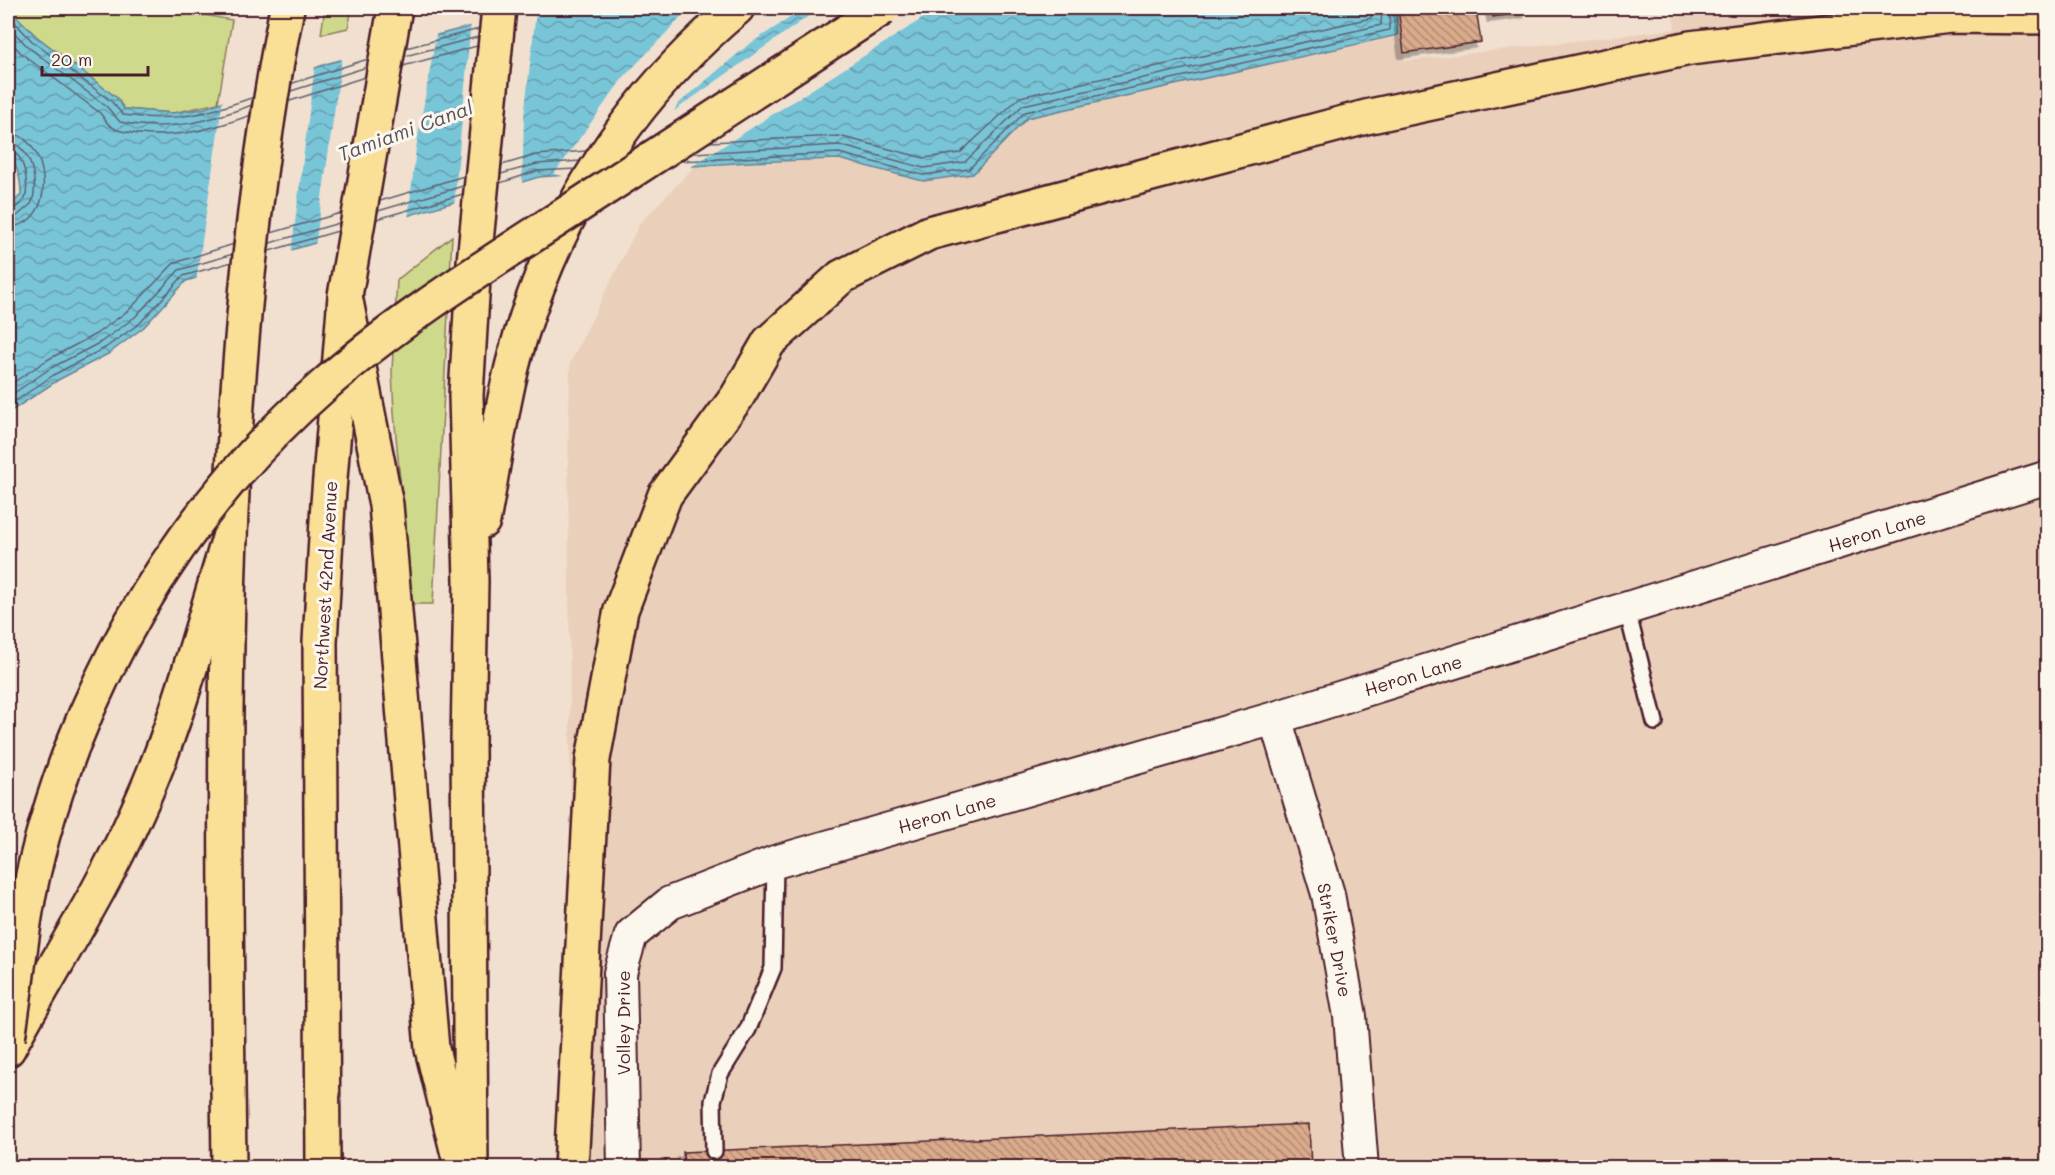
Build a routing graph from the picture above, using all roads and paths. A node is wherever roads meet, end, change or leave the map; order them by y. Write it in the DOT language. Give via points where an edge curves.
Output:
graph roads {
  1 [pos="287,8"];
  2 [pos="499,8"];
  3 [pos="736,8"];
  4 [pos="883,8"];
  5 [pos="394,13"];
  6 [pos="2048,17"];
  7 [pos="345,296"];
  8 [pos="2048,477"];
  9 [pos="230,535"];
  10 [pos="471,581"];
  11 [pos="1627,610"];
  12 [pos="1275,718"];
  13 [pos="1655,722"];
  14 [pos="776,862"];
  15 [pos="8,1038"];
  16 [pos="8,1048"];
  17 [pos="714,1151"];
  18 [pos="229,1167"];
  19 [pos="323,1167"];
  20 [pos="462,1167"];
  21 [pos="471,1167"];
  22 [pos="571,1167"];
  23 [pos="624,1167"];
  24 [pos="1362,1167"];
  1 -- 9 [label="highway" via="264,134 241,329"];
  2 -- 10 [label="highway" via="474,262 466,395"];
  3 -- 10 [label="highway" via="669,70 622,126 586,182 559,239 520,338"];
  4 -- 15 [label="highway, bridge" via="397,327 302,406 217,495 178,544 144,597 109,661 71,749 33,874"];
  5 -- 7 [label="highway, Northwest 42nd Avenue"];
  6 -- 22 [label="highway" via="1950,16 1690,48 1366,117 929,233 841,277 769,342 737,397 665,495 621,610 593,759"];
  7 -- 19 [label="highway, Northwest 42nd Avenue" via="320,642"];
  7 -- 20 [label="highway" via="386,505 432,1049"];
  8 -- 11 [label="street, Heron Lane"];
  9 -- 16 [label="highway" via="157,766 141,804 90,909"];
  9 -- 18 [label="highway" via="225,736"];
  10 -- 21 [label="highway"];
  11 -- 12 [label="street, Heron Lane"];
  11 -- 13 [label="lane"];
  12 -- 14 [label="street, Heron Lane"];
  12 -- 24 [label="street, Striker Drive" via="1328,894 1350,1016"];
  14 -- 17 [label="lane" via="773,968 748,1029 720,1074 713,1101"];
  14 -- 23 [label="street, Volley Drive" via="670,903 631,935 620,973"];
}
